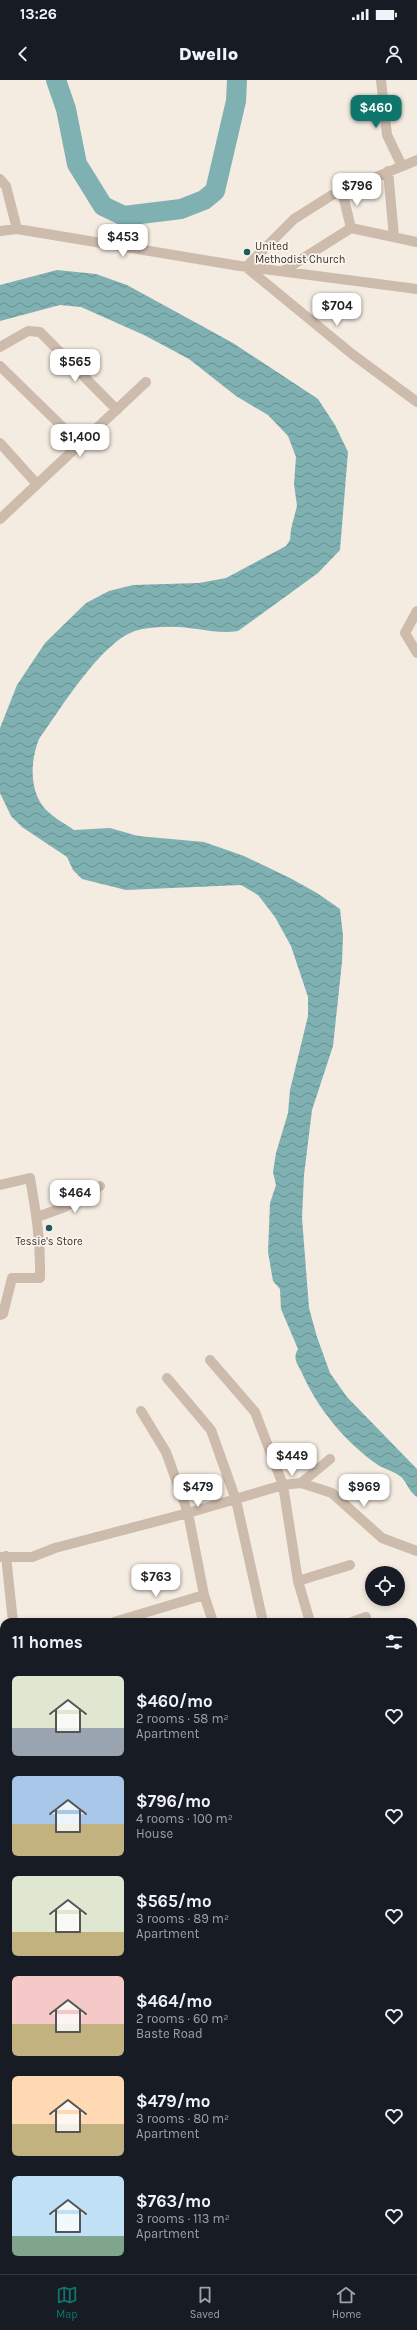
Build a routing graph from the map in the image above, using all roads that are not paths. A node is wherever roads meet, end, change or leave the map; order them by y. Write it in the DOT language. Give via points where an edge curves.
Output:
graph roads {
  1 [pos="381,80"];
  2 [pos="417,160"];
  3 [pos="402,166"];
  4 [pos="388,172"];
  5 [pos="0,179"];
  6 [pos="342,191"];
  7 [pos="351,228"];
  8 [pos="17,229"];
  9 [pos="0,231"];
  10 [pos="394,237"];
  11 [pos="417,242"];
  12 [pos="246,267"];
  13 [pos="283,271"];
  14 [pos="417,289"];
  15 [pos="0,347"];
  16 [pos="0,366"];
  17 [pos="146,382"];
  18 [pos="417,402"];
  19 [pos="117,410"];
  20 [pos="0,443"];
  21 [pos="79,443"];
  22 [pos="36,483"];
  23 [pos="0,519"];
  24 [pos="417,612"];
  25 [pos="417,653"];
  26 [pos="0,1185"];
  27 [pos="100,1186"];
  28 [pos="37,1217"];
  29 [pos="0,1315"];
  30 [pos="210,1360"];
  31 [pos="167,1378"];
  32 [pos="141,1411"];
  33 [pos="330,1459"];
  34 [pos="301,1483"];
  35 [pos="283,1485"];
  36 [pos="236,1500"];
  37 [pos="188,1513"];
  38 [pos="417,1551"];
  39 [pos="3,1556"];
  40 [pos="350,1565"];
  41 [pos="298,1581"];
  42 [pos="204,1595"];
  43 [pos="12,1618"];
  44 [pos="127,1618"];
  45 [pos="211,1618"];
  46 [pos="262,1618"];
  47 [pos="309,1618"];
  1 -- 3 [label="street" via="387,135"];
  2 -- 3 [label="street"];
  3 -- 4 [label="street"];
  4 -- 6 [label="street"];
  4 -- 10 [label="street"];
  5 -- 8 [label="street" via="6,186"];
  6 -- 7 [label="street"];
  6 -- 12 [label="street" via="332,194 294,219"];
  7 -- 10 [label="street"];
  7 -- 13 [label="street"];
  8 -- 9 [label="street"];
  8 -- 12 [label="street"];
  10 -- 11 [label="street"];
  12 -- 13 [label="street"];
  12 -- 18 [label="street" via="352,354"];
  13 -- 14 [label="street"];
  15 -- 19 [label="street" via="28,331 40,332"];
  16 -- 21 [label="street"];
  17 -- 19 [label="street"];
  19 -- 21 [label="street"];
  20 -- 22 [label="street"];
  21 -- 22 [label="street"];
  22 -- 23 [label="street"];
  24 -- 25 [label="street" via="405,633"];
  26 -- 28 [label="street" via="30,1178"];
  27 -- 28 [label="street" via="65,1207"];
  28 -- 29 [label="street" via="40,1278 12,1278 7,1304"];
  30 -- 35 [label="street" via="255,1412"];
  31 -- 36 [label="street" via="211,1430"];
  32 -- 37 [label="street" via="166,1452"];
  33 -- 34 [label="street"];
  34 -- 35 [label="street"];
  34 -- 38 [label="street" via="332,1493 382,1538"];
  35 -- 36 [label="street"];
  35 -- 41 [label="street"];
  36 -- 37 [label="street"];
  36 -- 46 [label="street"];
  37 -- 39 [label="street" via="55,1548 32,1557"];
  37 -- 42 [label="street"];
  39 -- 43 [label="street"];
  40 -- 41 [label="street"];
  41 -- 47 [label="street"];
  42 -- 44 [label="street"];
  42 -- 45 [label="street"];
}
